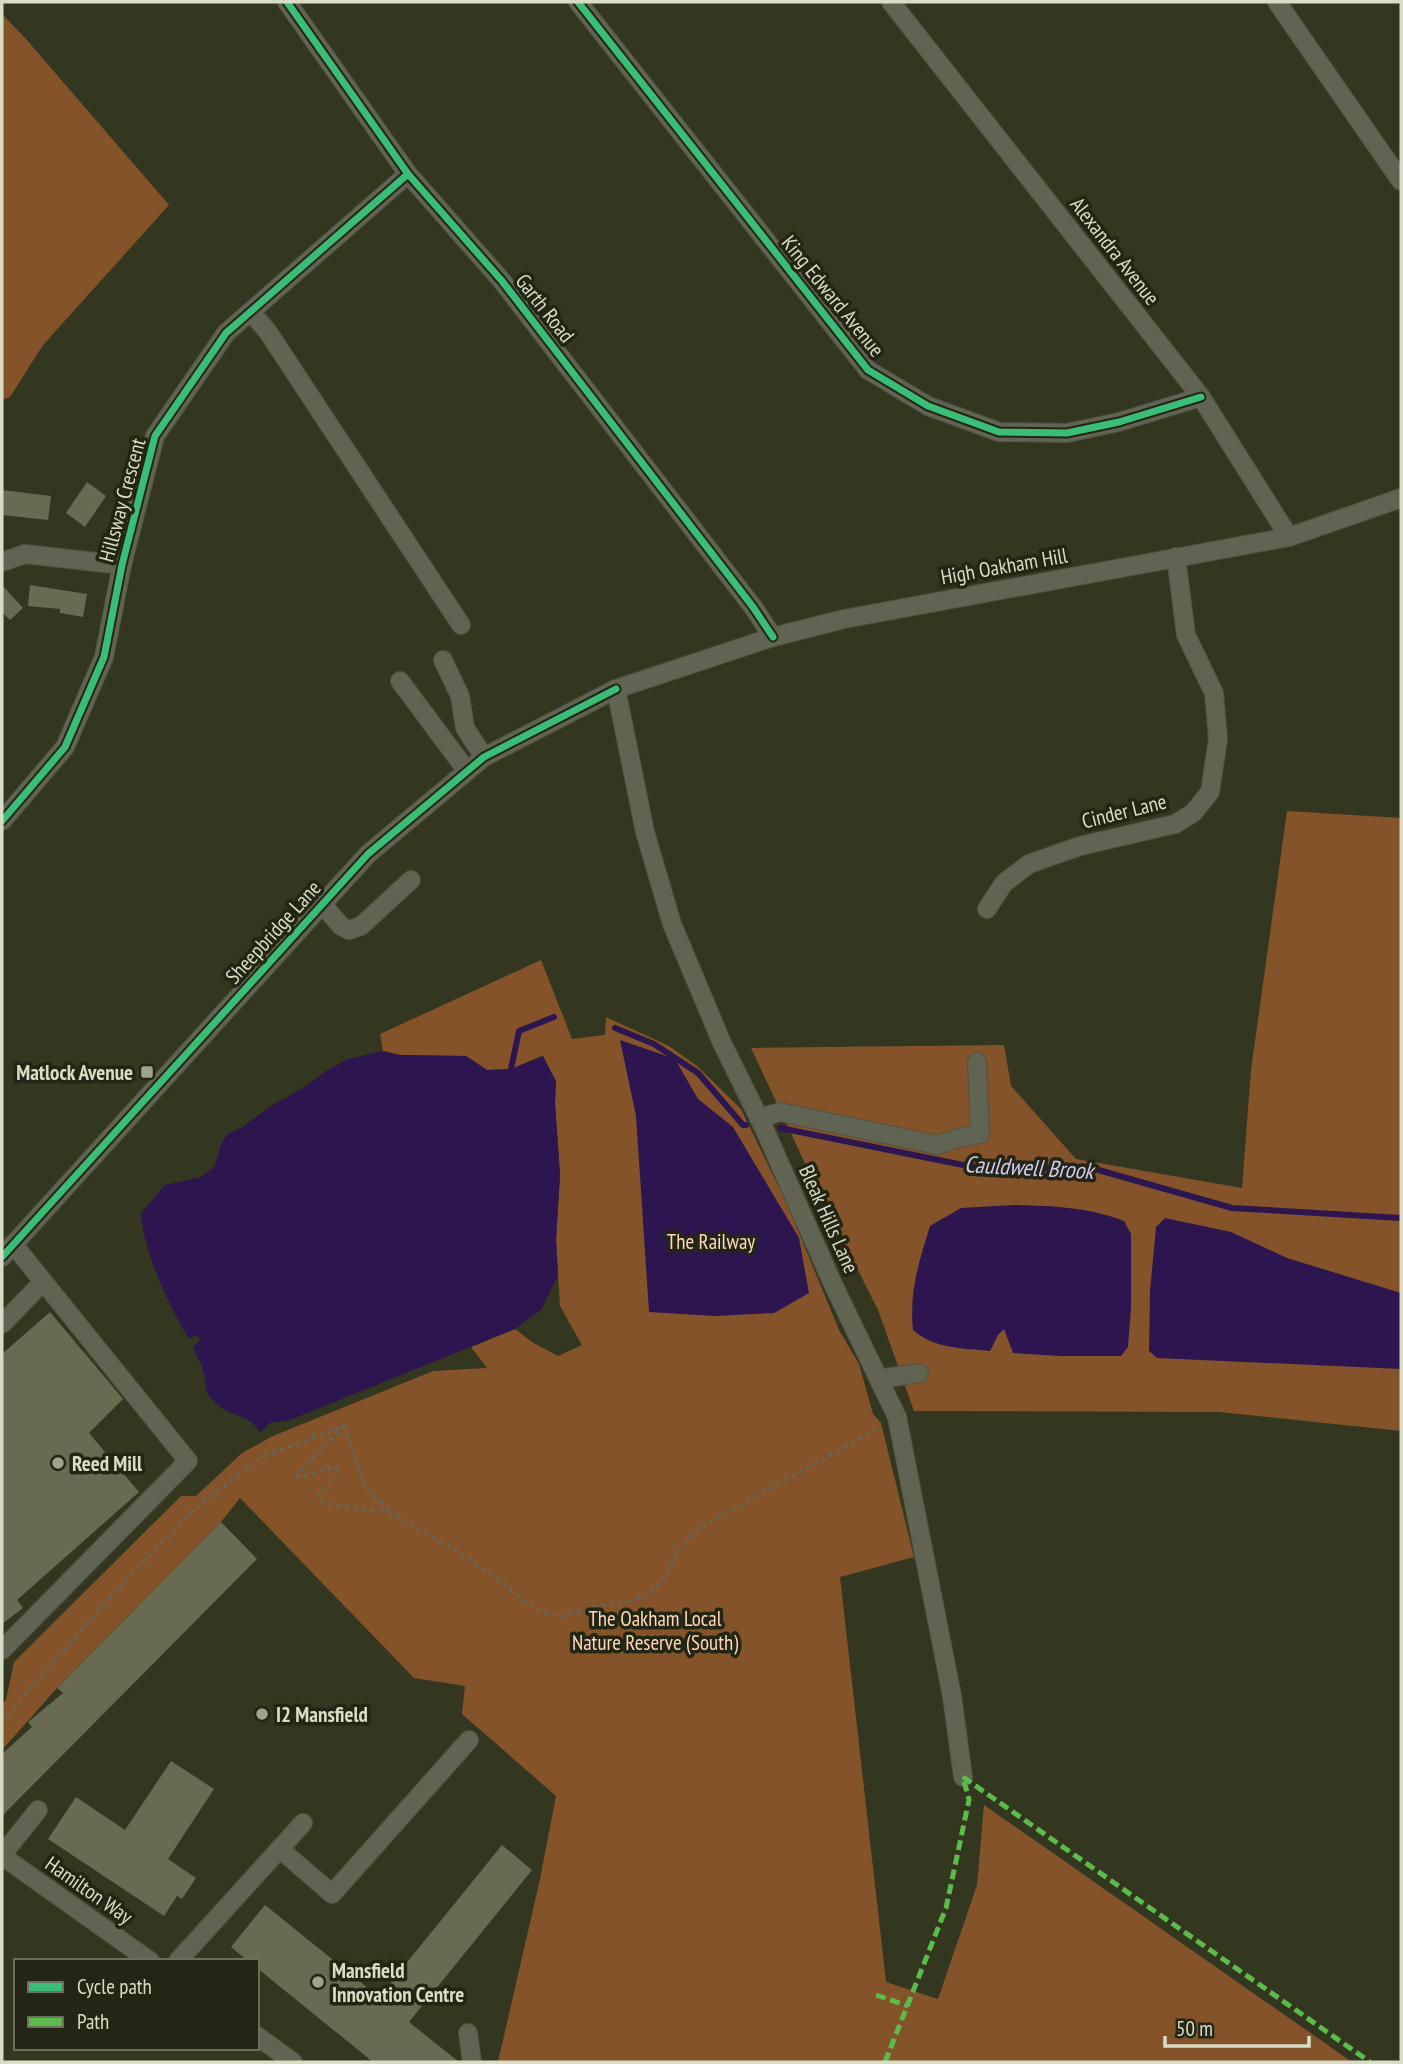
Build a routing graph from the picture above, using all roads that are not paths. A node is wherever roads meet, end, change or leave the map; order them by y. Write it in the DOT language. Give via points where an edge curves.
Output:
graph roads {
  1 [pos="287,2"];
  2 [pos="578,2"];
  3 [pos="891,2"];
  4 [pos="1277,2"];
  5 [pos="408,174"];
  6 [pos="1401,181"];
  7 [pos="251,312"];
  8 [pos="1201,397"];
  9 [pos="1401,498"];
  10 [pos="1289,537"];
  11 [pos="1177,558"];
  12 [pos="2,562"];
  13 [pos="122,565"];
  14 [pos="461,625"];
  15 [pos="773,637"];
  16 [pos="443,660"];
  17 [pos="400,681"];
  18 [pos="616,689"];
  19 [pos="484,757"];
  20 [pos="467,771"];
  21 [pos="2,821"];
  22 [pos="411,880"];
  23 [pos="322,904"];
  24 [pos="987,909"];
  25 [pos="977,1062"];
  26 [pos="759,1118"];
  27 [pos="7,1251"];
  28 [pos="43,1282"];
  29 [pos="2,1324"];
  30 [pos="919,1373"];
  31 [pos="879,1379"];
  32 [pos="2,1650"];
  33 [pos="469,1740"];
  34 [pos="963,1777"];
  35 [pos="38,1811"];
  36 [pos="303,1823"];
  37 [pos="280,1849"];
  38 [pos="2,1856"];
  39 [pos="147,1959"];
  40 [pos="180,1959"];
  41 [pos="468,2033"];
  42 [pos="259,2037"];
  43 [pos="293,2062"];
  44 [pos="472,2062"];
  1 -- 5 [label="street, Garth Road"];
  2 -- 8 [label="street, King Edward Avenue" via="867,370 928,406 999,432 1067,433"];
  3 -- 8 [label="street, Alexandra Avenue"];
  4 -- 6 [label="street"];
  5 -- 7 [label="street, Hillsway Crescent"];
  5 -- 15 [label="street, Garth Road" via="502,281"];
  7 -- 13 [label="street, Hillsway Crescent" via="226,334 155,436"];
  7 -- 14 [label="street"];
  8 -- 10 [label="street, Alexandra Avenue"];
  9 -- 10 [label="street, High Oakham Hill"];
  10 -- 11 [label="street, High Oakham Hill"];
  11 -- 15 [label="street, High Oakham Hill" via="844,619"];
  11 -- 24 [label="street, Cinder Lane" via="1186,635 1214,692 1218,739 1210,792 1193,813 1175,824 1080,846 1029,864 1004,883"];
  12 -- 13 [label="street" via="25,554"];
  13 -- 21 [label="street, Hillsway Crescent" via="104,657 65,747"];
  15 -- 18 [label="street, High Oakham Hill"];
  16 -- 19 [label="street" via="460,696 465,729"];
  17 -- 20 [label="street"];
  18 -- 19 [label="street, Sheepbridge Lane"];
  18 -- 26 [label="street, Bleak Hills Lane" via="645,832 672,924"];
  19 -- 20 [label="street, Sheepbridge Lane"];
  20 -- 23 [label="street, Sheepbridge Lane" via="368,854"];
  22 -- 23 [label="street" via="361,926 349,930"];
  23 -- 27 [label="street, Sheepbridge Lane"];
  25 -- 26 [label="street" via="981,1134 937,1145 780,1112"];
  26 -- 31 [label="street, Bleak Hills Lane"];
  27 -- 28 [label="street"];
  28 -- 29 [label="street"];
  28 -- 32 [label="street" via="188,1461"];
  30 -- 31 [label="street"];
  31 -- 34 [label="street, Bleak Hills Lane" via="897,1417 953,1696"];
  33 -- 37 [label="street" via="332,1894"];
  35 -- 38 [label="street"];
  36 -- 37 [label="street"];
  37 -- 40 [label="street"];
  38 -- 39 [label="street, Hamilton Way"];
  41 -- 44 [label="street"];
  42 -- 43 [label="street"];
}
